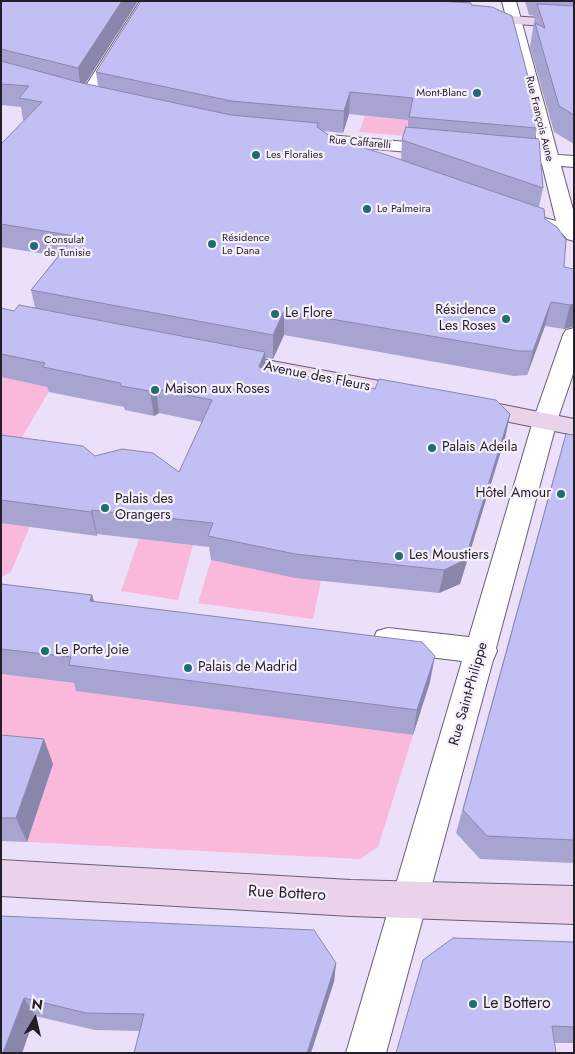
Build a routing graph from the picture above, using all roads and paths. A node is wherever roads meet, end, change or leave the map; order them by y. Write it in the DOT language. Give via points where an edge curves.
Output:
graph roads {
  1 [pos="148,1"];
  2 [pos="509,1"];
  3 [pos="460,17"];
  4 [pos="515,20"];
  5 [pos="574,24"];
  6 [pos="68,94"];
  7 [pos="86,98"];
  8 [pos="105,102"];
  9 [pos="277,134"];
  10 [pos="313,138"];
  11 [pos="458,151"];
  12 [pos="487,154"];
  13 [pos="355,160"];
  14 [pos="550,160"];
  15 [pos="574,162"];
  16 [pos="508,213"];
  17 [pos="571,232"];
  18 [pos="574,335"];
  19 [pos="207,356"];
  20 [pos="545,421"];
  21 [pos="574,427"];
  22 [pos="364,638"];
  23 [pos="482,651"];
  24 [pos="1,878"];
  25 [pos="410,900"];
  26 [pos="574,905"];
  27 [pos="366,1053"];
  1 -- 7 [label="street"];
  2 -- 4 [label="street, Rue François Aune"];
  3 -- 4 [label="main road"];
  4 -- 5 [label="main road"];
  4 -- 14 [label="street, Rue François Aune"];
  6 -- 7 [label="street"];
  7 -- 8 [label="street"];
  9 -- 10 [label="street, Rue Caffarelli"];
  10 -- 11 [label="street, Rue Caffarelli"];
  10 -- 13 [label="street" via="337,155"];
  12 -- 14 [label="street"];
  14 -- 15 [label="street"];
  14 -- 17 [label="street, Rue François Aune"];
  16 -- 17 [label="street"];
  18 -- 20 [label="street, Rue Saint-Philippe"];
  19 -- 20 [label="main road, Avenue des Fleurs"];
  20 -- 21 [label="main road, Avenue des Fleurs"];
  20 -- 23 [label="street, Rue Saint-Philippe"];
  22 -- 23 [label="street"];
  23 -- 25 [label="street, Rue Saint-Philippe"];
  24 -- 25 [label="main road, Rue Bottero"];
  25 -- 26 [label="main road, Rue Bottero"];
  25 -- 27 [label="street, Rue Saint-Philippe"];
}
